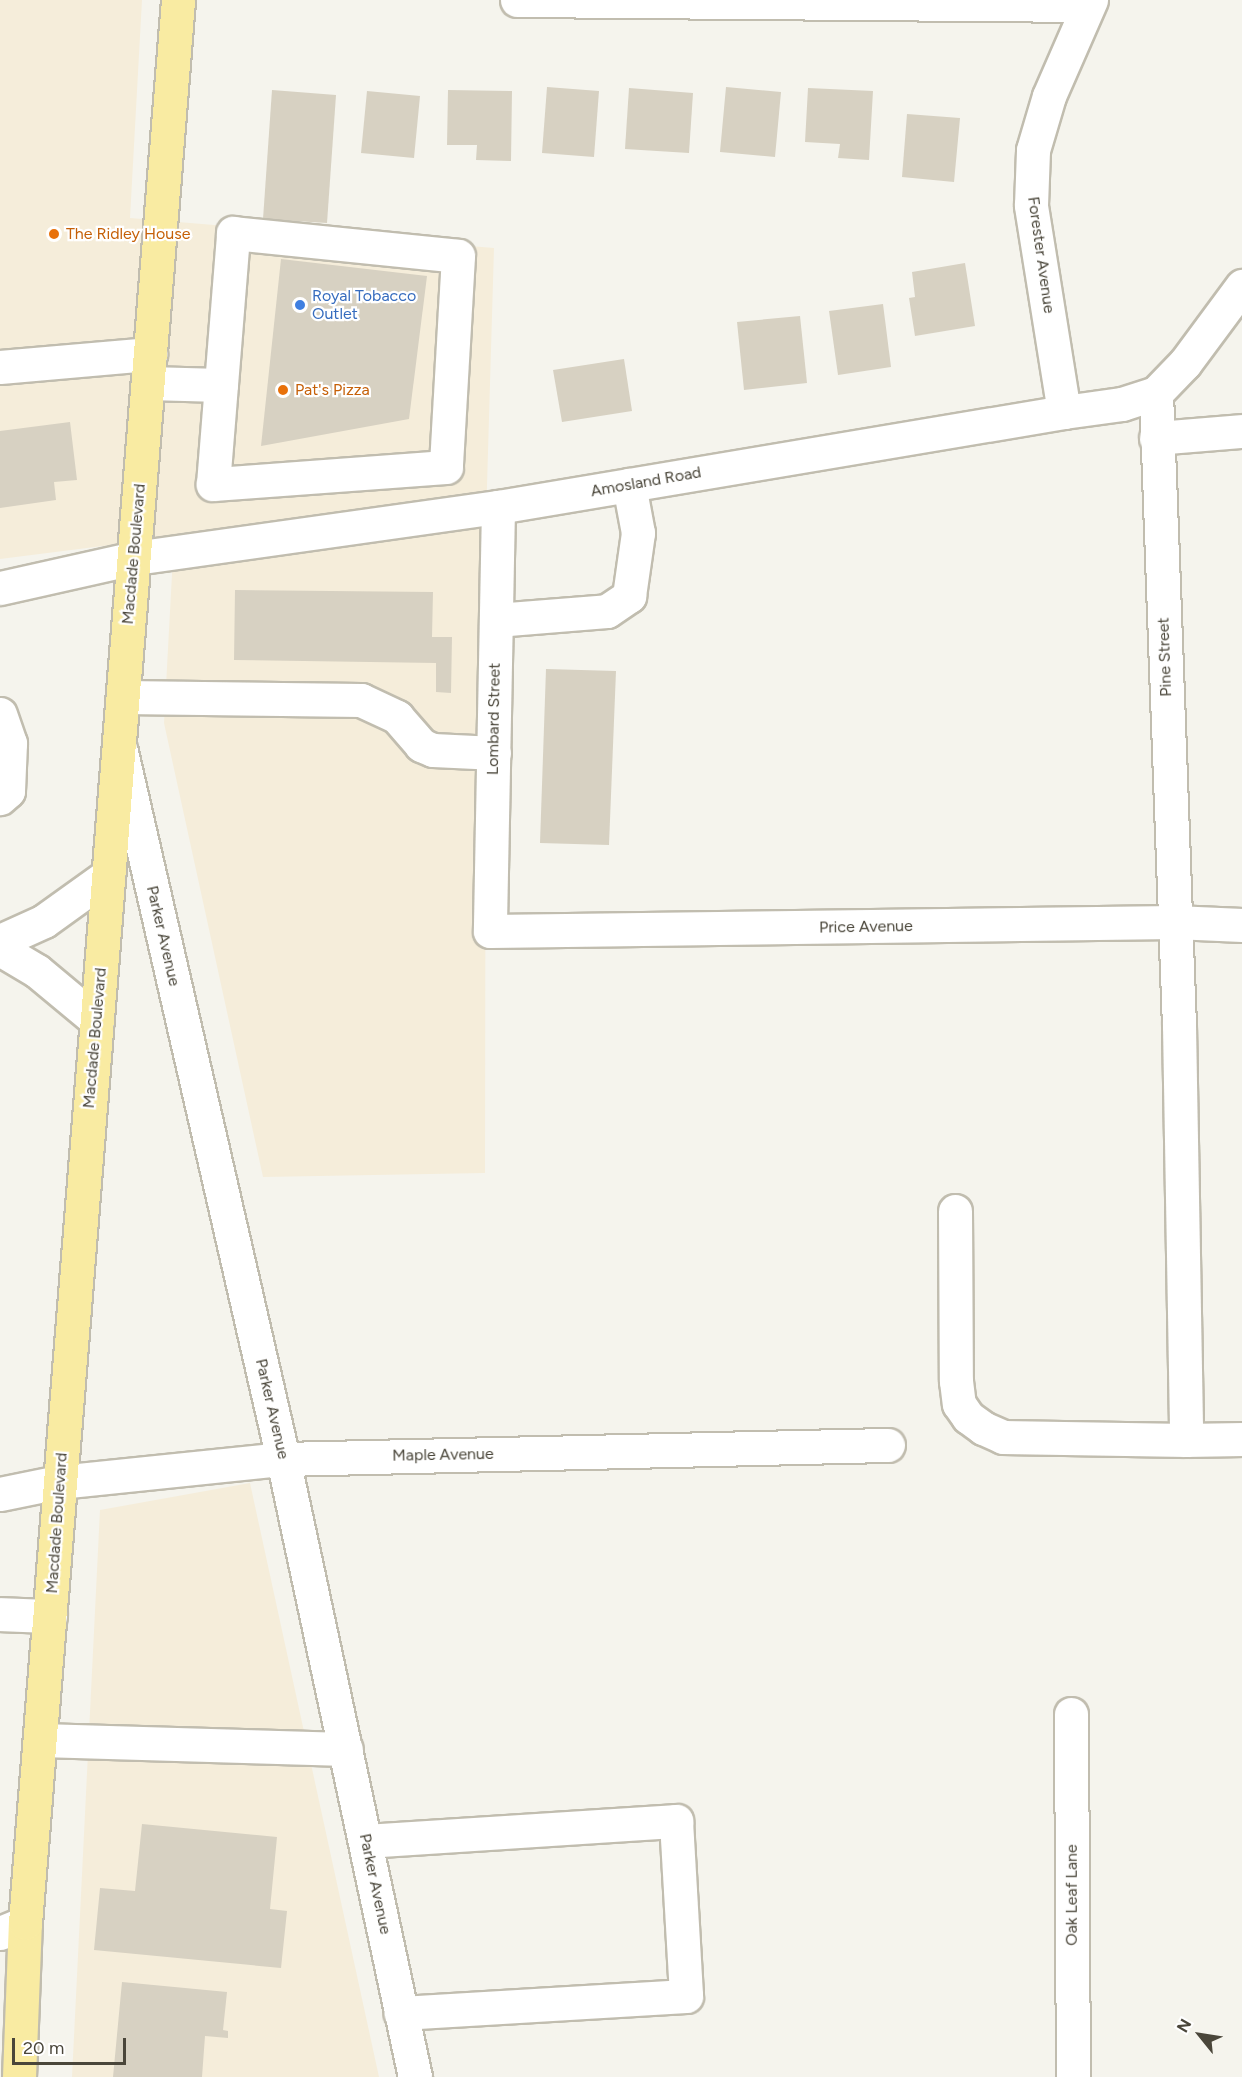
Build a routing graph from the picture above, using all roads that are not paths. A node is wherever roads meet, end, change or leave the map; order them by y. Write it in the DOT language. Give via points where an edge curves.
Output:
graph roads {
  1 [pos="178,0"];
  2 [pos="517,0"];
  3 [pos="1089,3"];
  4 [pos="1242,286"];
  5 [pos="0,367"];
  6 [pos="149,368"];
  7 [pos="221,385"];
  8 [pos="1156,393"];
  9 [pos="1064,412"];
  10 [pos="1242,431"];
  11 [pos="1156,438"];
  12 [pos="366,473"];
  13 [pos="629,485"];
  14 [pos="498,507"];
  15 [pos="366,526"];
  16 [pos="134,558"];
  17 [pos="0,588"];
  18 [pos="496,620"];
  19 [pos="123,697"];
  20 [pos="0,714"];
  21 [pos="119,744"];
  22 [pos="494,753"];
  23 [pos="0,798"];
  24 [pos="108,875"];
  25 [pos="1174,922"];
  26 [pos="1242,925"];
  27 [pos="490,931"];
  28 [pos="0,941"];
  29 [pos="0,950"];
  30 [pos="97,1022"];
  31 [pos="955,1211"];
  32 [pos="1242,1439"];
  33 [pos="1186,1440"];
  34 [pos="888,1444"];
  35 [pos="284,1459"];
  36 [pos="59,1482"];
  37 [pos="0,1494"];
  38 [pos="0,1614"];
  39 [pos="50,1616"];
  40 [pos="1071,1714"];
  41 [pos="40,1740"];
  42 [pos="346,1749"];
  43 [pos="366,1842"];
  44 [pos="12,1928"];
  45 [pos="401,2013"];
  46 [pos="11,2028"];
  47 [pos="19,2077"];
  48 [pos="415,2077"];
  49 [pos="1073,2077"];
  1 -- 6 [label="main road, Macdade Boulevard"];
  2 -- 3 [label="street"];
  3 -- 9 [label="street, Forester Avenue" via="1049,96 1033,150 1031,205"];
  4 -- 8 [label="street, Amosland Road" via="1185,363"];
  5 -- 6 [label="street"];
  6 -- 7 [label="street"];
  6 -- 16 [label="main road, Macdade Boulevard"];
  7 -- 12 [label="street" via="213,484"];
  7 -- 12 [label="street" via="233,233 458,256 446,467"];
  8 -- 9 [label="street, Amosland Road" via="1122,404"];
  8 -- 11 [label="street, Pine Street"];
  9 -- 13 [label="street, Amosland Road"];
  10 -- 11 [label="street"];
  11 -- 25 [label="street, Pine Street"];
  12 -- 15 [label="street"];
  13 -- 14 [label="street, Amosland Road"];
  13 -- 18 [label="street" via="638,533 629,596 608,611"];
  14 -- 15 [label="street, Amosland Road"];
  14 -- 18 [label="street, Lombard Street"];
  15 -- 16 [label="street, Amosland Road"];
  16 -- 17 [label="street, Amosland Road"];
  16 -- 19 [label="main road, Macdade Boulevard"];
  18 -- 22 [label="street, Lombard Street"];
  19 -- 21 [label="main road, Macdade Boulevard"];
  19 -- 22 [label="street" via="361,700 397,717 421,745 434,750"];
  20 -- 23 [label="street" via="10,743 8,791"];
  21 -- 24 [label="main road, Macdade Boulevard"];
  21 -- 35 [label="street, Parker Avenue"];
  22 -- 27 [label="street, Lombard Street"];
  24 -- 28 [label="street" via="44,921"];
  24 -- 30 [label="main road, Macdade Boulevard"];
  25 -- 26 [label="street, Price Avenue"];
  25 -- 27 [label="street, Price Avenue"];
  25 -- 33 [label="street, Pine Street"];
  29 -- 30 [label="street" via="37,971"];
  30 -- 36 [label="main road, Macdade Boulevard"];
  31 -- 33 [label="street" via="956,1381 959,1404 968,1417 1003,1437"];
  32 -- 33 [label="street"];
  34 -- 35 [label="street, Maple Avenue"];
  35 -- 36 [label="street, Maple Avenue"];
  35 -- 42 [label="street, Parker Avenue"];
  36 -- 37 [label="street, Maple Avenue"];
  36 -- 39 [label="main road, Macdade Boulevard"];
  38 -- 39 [label="street"];
  39 -- 41 [label="main road, Macdade Boulevard"];
  40 -- 49 [label="street, Oak Leaf Lane"];
  41 -- 42 [label="street"];
  41 -- 44 [label="main road, Macdade Boulevard"];
  42 -- 43 [label="street, Parker Avenue"];
  43 -- 45 [label="street, Parker Avenue"];
  43 -- 45 [label="street" via="676,1821 686,1996"];
  44 -- 46 [label="main road, Macdade Boulevard"];
  45 -- 48 [label="street, Parker Avenue"];
  46 -- 47 [label="main road, Macdade Boulevard"];
}
